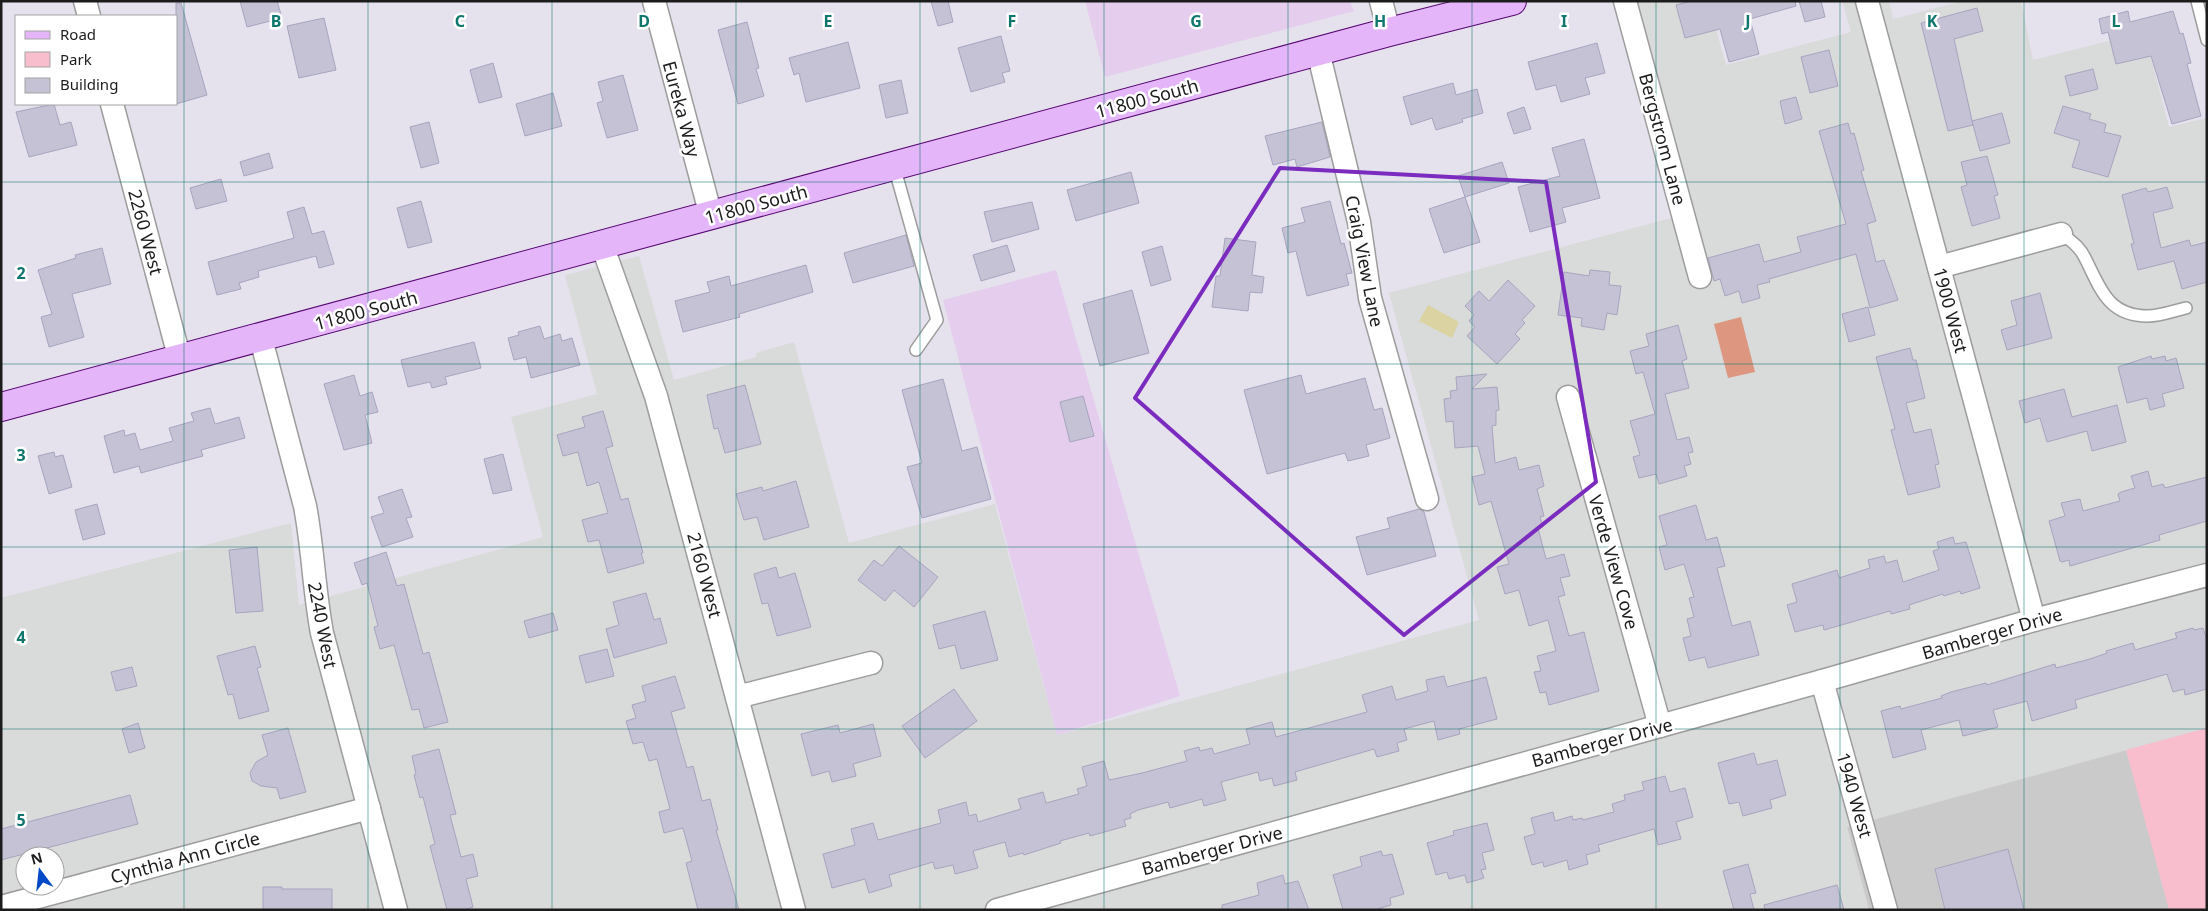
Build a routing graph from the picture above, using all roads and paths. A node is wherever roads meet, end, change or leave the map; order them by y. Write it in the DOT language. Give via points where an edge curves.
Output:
graph roads {
  1 [pos="85,1"];
  2 [pos="654,1"];
  3 [pos="1381,1"];
  4 [pos="1512,1"];
  5 [pos="1625,1"];
  6 [pos="1867,1"];
  7 [pos="2197,1"];
  8 [pos="89,15"];
  9 [pos="1389,32"];
  10 [pos="2207,40"];
  11 [pos="1318,51"];
  12 [pos="112,105"];
  13 [pos="894,166"];
  14 [pos="711,216"];
  15 [pos="2061,234"];
  16 [pos="602,245"];
  17 [pos="1939,267"];
  18 [pos="1700,277"];
  19 [pos="2186,308"];
  20 [pos="261,339"];
  21 [pos="916,350"];
  22 [pos="180,360"];
  23 [pos="1568,397"];
  24 [pos="1,407"];
  25 [pos="1427,498"];
  26 [pos="2207,575"];
  27 [pos="2034,620"];
  28 [pos="871,663"];
  29 [pos="1822,681"];
  30 [pos="737,698"];
  31 [pos="1660,726"];
  32 [pos="369,808"];
  33 [pos="1,907"];
  34 [pos="396,910"];
  35 [pos="794,910"];
  36 [pos="997,910"];
  37 [pos="1886,910"];
  1 -- 8 [label="street"];
  2 -- 14 [label="street, Eureka Way"];
  3 -- 9 [label="street"];
  4 -- 9 [label="main road, 11800 South"];
  5 -- 18 [label="street, Bergstrom Lane"];
  6 -- 17 [label="street, 1900 West"];
  7 -- 10 [label="lane"];
  9 -- 11 [label="main road, 11800 South"];
  11 -- 13 [label="main road, 11800 South"];
  11 -- 25 [label="street, Craig View Lane" via="1358,222 1370,298"];
  12 -- 22 [label="street, 2260 West"];
  13 -- 14 [label="main road, 11800 South"];
  13 -- 21 [label="lane" via="937,320"];
  14 -- 16 [label="main road, 11800 South"];
  15 -- 17 [label="street"];
  15 -- 19 [label="lane" via="2079,248 2100,291 2118,307 2133,314 2149,316"];
  16 -- 20 [label="main road, 11800 South"];
  16 -- 30 [label="street, 2160 West" via="656,396"];
  17 -- 27 [label="street, 1900 West"];
  20 -- 22 [label="main road, 11800 South"];
  20 -- 32 [label="street, 2240 West" via="305,506 322,633"];
  22 -- 24 [label="main road, 11800 South"];
  23 -- 31 [label="street, Verde View Cove"];
  26 -- 27 [label="street, Bamberger Drive"];
  27 -- 29 [label="street, Bamberger Drive"];
  28 -- 30 [label="street"];
  29 -- 31 [label="street, Bamberger Drive"];
  29 -- 37 [label="street, 1940 West"];
  30 -- 35 [label="street, 2160 West"];
  31 -- 36 [label="street, Bamberger Drive"];
  32 -- 33 [label="street, Cynthia Ann Circle"];
  32 -- 34 [label="street, 2240 West"];
}
